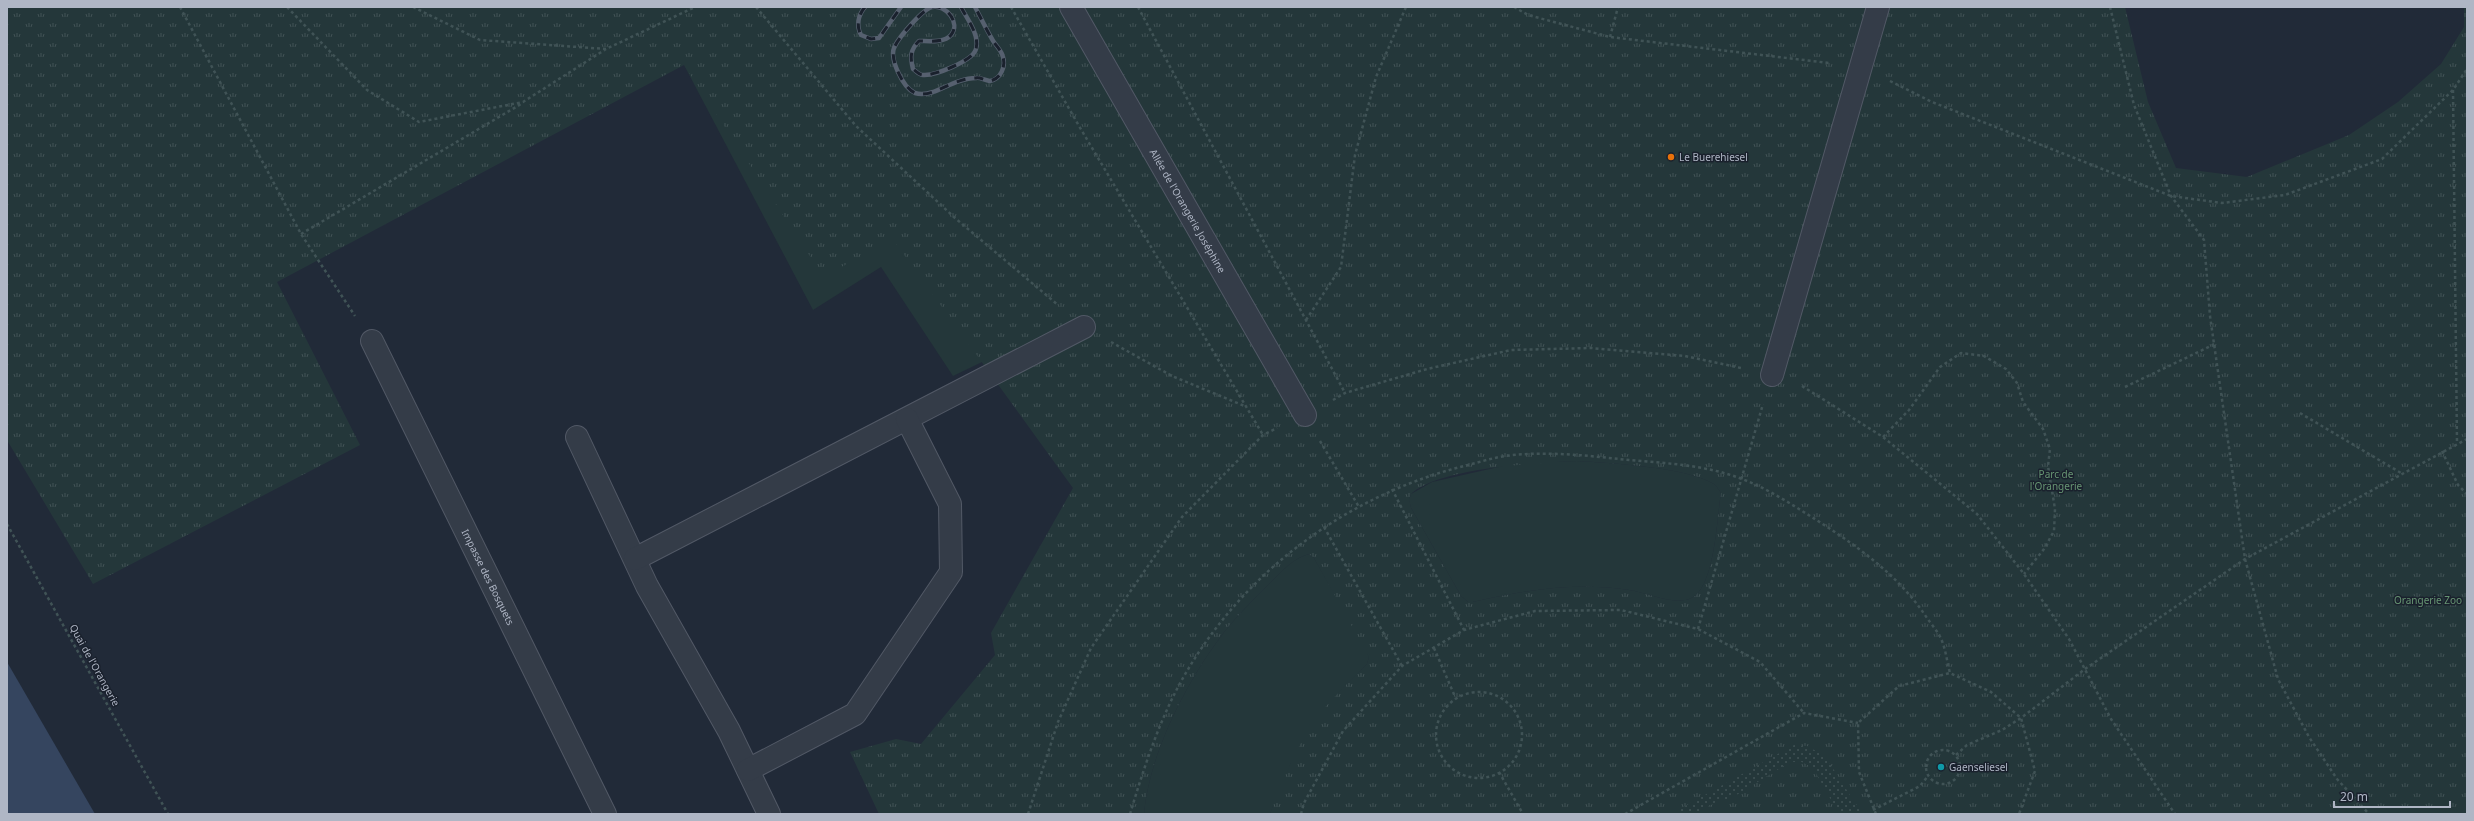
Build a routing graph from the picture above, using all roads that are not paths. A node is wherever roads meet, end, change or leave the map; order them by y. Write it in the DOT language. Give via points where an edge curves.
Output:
graph roads {
  1 [pos="1071,7"];
  2 [pos="1878,7"];
  3 [pos="1084,327"];
  4 [pos="372,341"];
  5 [pos="1772,375"];
  6 [pos="1305,415"];
  7 [pos="907,418"];
  8 [pos="577,437"];
  9 [pos="635,559"];
  10 [pos="748,770"];
  11 [pos="605,814"];
  12 [pos="769,814"];
  1 -- 6 [label="street, Allée de l'Orangerie Joséphine"];
  2 -- 5 [label="street"];
  3 -- 7 [label="street"];
  4 -- 11 [label="street, Impasse des Bosquets"];
  7 -- 9 [label="street"];
  7 -- 10 [label="street" via="950,504 951,572 855,714"];
  8 -- 9 [label="street"];
  9 -- 10 [label="street"];
  10 -- 12 [label="street"];
}
